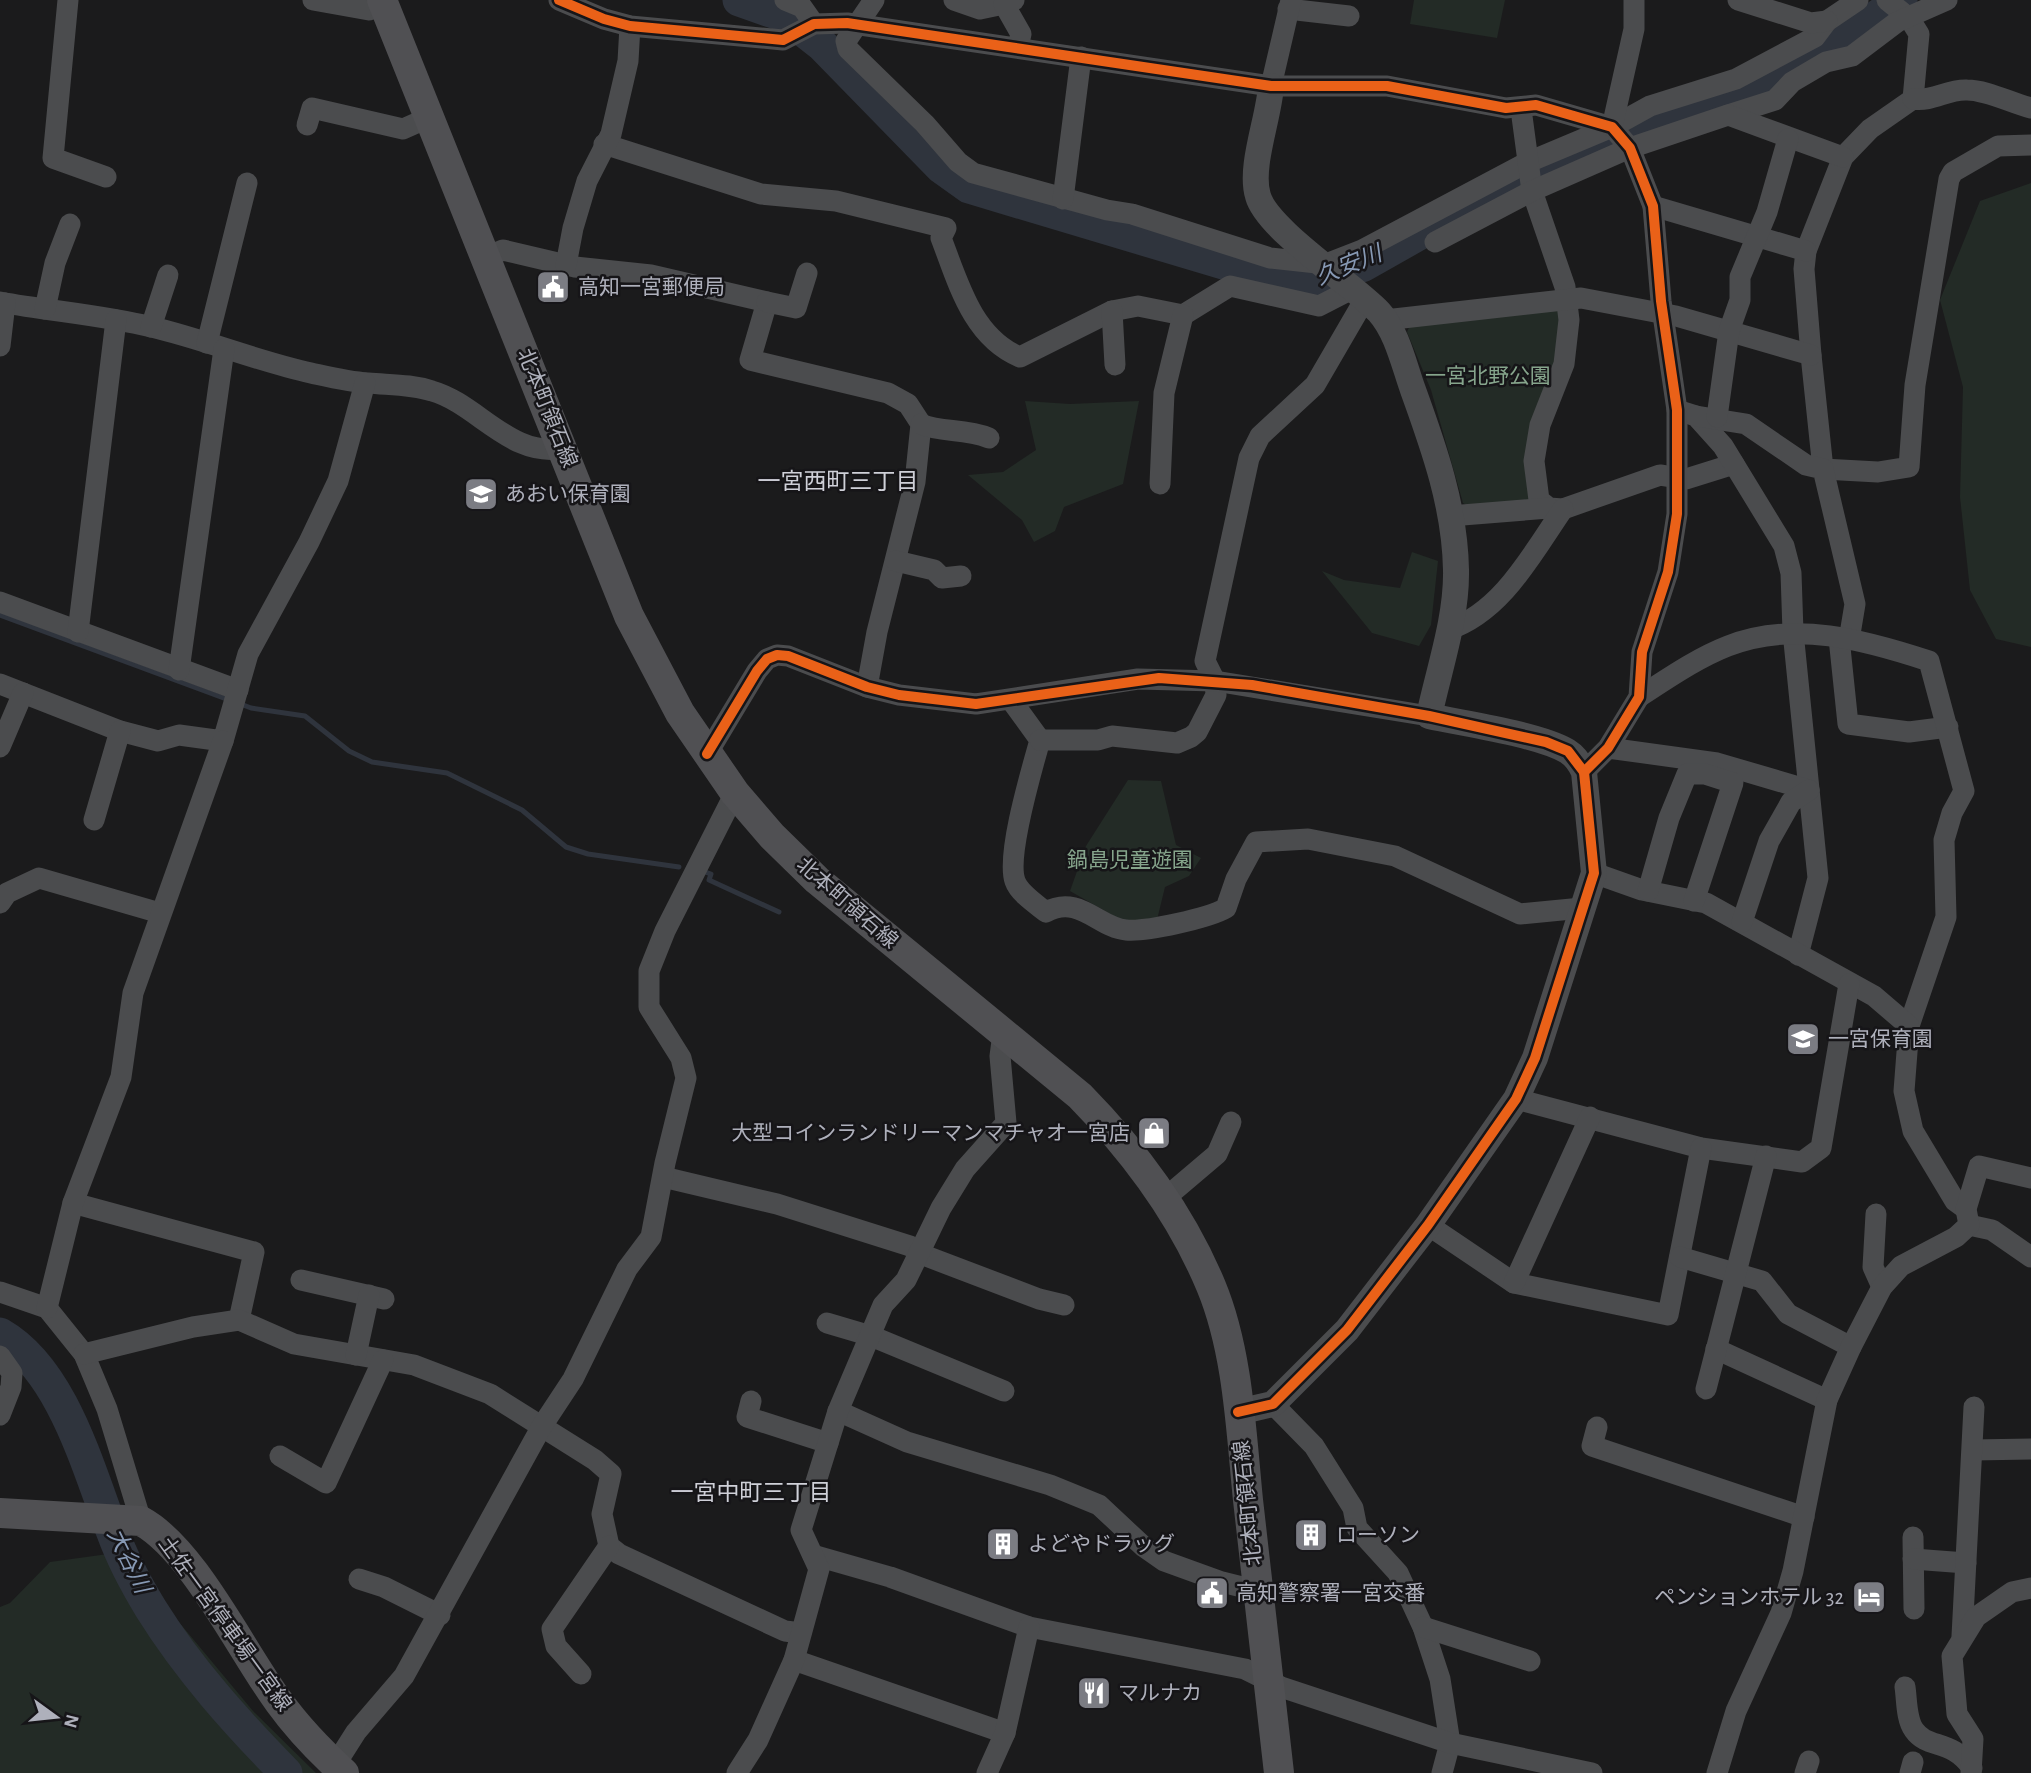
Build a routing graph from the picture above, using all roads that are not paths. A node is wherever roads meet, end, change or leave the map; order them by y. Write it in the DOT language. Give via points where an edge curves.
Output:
graph roads {
  1 [pos="68,0"];
  2 [pos="313,0"];
  3 [pos="559,0"];
  4 [pos="874,0"];
  5 [pos="954,0"];
  6 [pos="1634,0"];
  7 [pos="1738,0"];
  8 [pos="1858,0"];
  9 [pos="1947,0"];
  10 [pos="383,1"];
  11 [pos="1009,2"];
  12 [pos="1289,5"];
  13 [pos="800,8"];
  14 [pos="1899,10"];
  15 [pos="1349,16"];
  16 [pos="1827,21"];
  17 [pos="858,25"];
  18 [pos="630,26"];
  19 [pos="1018,47"];
  20 [pos="1081,57"];
  21 [pos="1271,86"];
  22 [pos="1913,99"];
  23 [pos="1521,108"];
  24 [pos="2031,108"];
  25 [pos="1728,115"];
  26 [pos="430,117"];
  27 [pos="307,125"];
  28 [pos="1612,127"];
  29 [pos="1788,139"];
  30 [pos="604,144"];
  31 [pos="2031,145"];
  32 [pos="1630,148"];
  33 [pos="1843,158"];
  34 [pos="1526,163"];
  35 [pos="106,177"];
  36 [pos="247,183"];
  37 [pos="1532,191"];
  38 [pos="1063,199"];
  39 [pos="1653,206"];
  40 [pos="70,225"];
  41 [pos="1757,237"];
  42 [pos="1435,243"];
  43 [pos="1806,251"];
  44 [pos="486,257"];
  45 [pos="1326,264"];
  46 [pos="566,265"];
  47 [pos="807,273"];
  48 [pos="168,275"];
  49 [pos="1359,294"];
  50 [pos="1567,300"];
  51 [pos="3,302"];
  52 [pos="767,302"];
  53 [pos="45,309"];
  54 [pos="1112,311"];
  55 [pos="1663,314"];
  56 [pos="1183,315"];
  57 [pos="116,320"];
  58 [pos="1385,320"];
  59 [pos="151,327"];
  60 [pos="1729,331"];
  61 [pos="0,346"];
  62 [pos="215,346"];
  63 [pos="1811,355"];
  64 [pos="1115,365"];
  65 [pos="365,383"];
  66 [pos="1697,414"];
  67 [pos="921,424"];
  68 [pos="989,438"];
  69 [pos="564,448"];
  70 [pos="1734,464"];
  71 [pos="1823,469"];
  72 [pos="1677,477"];
  73 [pos="1160,484"];
  74 [pos="1556,509"];
  75 [pos="1450,516"];
  76 [pos="896,561"];
  77 [pos="961,576"];
  78 [pos="0,602"];
  79 [pos="1448,630"];
  80 [pos="78,632"];
  81 [pos="1793,632"];
  82 [pos="1844,639"];
  83 [pos="178,670"];
  84 [pos="1215,681"];
  85 [pos="0,684"];
  86 [pos="867,687"];
  87 [pos="23,693"];
  88 [pos="1639,697"];
  89 [pos="236,698"];
  90 [pos="1011,700"];
  91 [pos="1429,716"];
  92 [pos="1948,727"];
  93 [pos="120,731"];
  94 [pos="1040,740"];
  95 [pos="223,741"];
  96 [pos="0,747"];
  97 [pos="1608,748"];
  98 [pos="707,754"];
  99 [pos="1584,772"];
  100 [pos="1733,783"];
  101 [pos="735,793"];
  102 [pos="1802,794"];
  103 [pos="1773,800"];
  104 [pos="94,820"];
  105 [pos="1769,841"];
  106 [pos="1594,873"];
  107 [pos="1648,891"];
  108 [pos="1694,901"];
  109 [pos="0,903"];
  110 [pos="1582,908"];
  111 [pos="160,914"];
  112 [pos="1742,922"];
  113 [pos="1798,956"];
  114 [pos="1849,984"];
  115 [pos="1909,1026"];
  116 [pos="1003,1033"];
  117 [pos="1516,1099"];
  118 [pos="1590,1117"];
  119 [pos="1231,1122"];
  120 [pos="1701,1147"];
  121 [pos="1766,1156"];
  122 [pos="2030,1171"];
  123 [pos="663,1177"];
  124 [pos="1164,1199"];
  125 [pos="73,1203"];
  126 [pos="1876,1214"];
  127 [pos="1968,1217"];
  128 [pos="1428,1225"];
  129 [pos="920,1251"];
  130 [pos="1680,1257"];
  131 [pos="2031,1257"];
  132 [pos="1734,1273"];
  133 [pos="301,1280"];
  134 [pos="1514,1283"];
  135 [pos="1882,1287"];
  136 [pos="0,1292"];
  137 [pos="1064,1305"];
  138 [pos="47,1308"];
  139 [pos="239,1320"];
  140 [pos="827,1322"];
  141 [pos="871,1336"];
  142 [pos="1851,1347"];
  143 [pos="1716,1349"];
  144 [pos="84,1354"];
  145 [pos="356,1355"];
  146 [pos="0,1356"];
  147 [pos="383,1360"];
  148 [pos="1706,1389"];
  149 [pos="1004,1391"];
  150 [pos="1827,1400"];
  151 [pos="751,1401"];
  152 [pos="1273,1404"];
  153 [pos="1975,1407"];
  154 [pos="838,1411"];
  155 [pos="1238,1412"];
  156 [pos="0,1415"];
  157 [pos="542,1426"];
  158 [pos="1597,1427"];
  159 [pos="828,1443"];
  160 [pos="2031,1449"];
  161 [pos="1973,1450"];
  162 [pos="280,1456"];
  163 [pos="0,1513"];
  164 [pos="1804,1517"];
  165 [pos="140,1521"];
  166 [pos="1913,1537"];
  167 [pos="609,1546"];
  168 [pos="813,1555"];
  169 [pos="1913,1559"];
  170 [pos="1966,1563"];
  171 [pos="359,1580"];
  172 [pos="2031,1588"];
  173 [pos="1258,1591"];
  174 [pos="1914,1609"];
  175 [pos="440,1615"];
  176 [pos="1030,1627"];
  177 [pos="1423,1627"];
  178 [pos="801,1633"];
  179 [pos="1962,1637"];
  180 [pos="794,1660"];
  181 [pos="1530,1661"];
  182 [pos="581,1674"];
  183 [pos="1269,1682"];
  184 [pos="1905,1687"];
  185 [pos="1005,1733"];
  186 [pos="1450,1743"];
  187 [pos="339,1769"];
  188 [pos="1972,1770"];
  189 [pos="737,1773"];
  190 [pos="987,1773"];
  191 [pos="1279,1773"];
  192 [pos="1443,1773"];
  193 [pos="1592,1773"];
  194 [pos="1717,1773"];
  1 -- 35 [label="street" via="53,158"];
  2 -- 10 [label="street" via="369,10"];
  3 -- 18 [label="street"];
  4 -- 17 [label="street"];
  5 -- 11 [label="street" via="980,9"];
  6 -- 28 [label="street" via="1634,29"];
  7 -- 16 [label="street" via="1811,23"];
  8 -- 16 [label="street"];
  9 -- 14 [label="street"];
  10 -- 26 [label="main road, 北本町領石線"];
  11 -- 19 [label="street" via="1021,34"];
  12 -- 15 [label="street"];
  12 -- 21 [label="street"];
  13 -- 17 [label="street"];
  13 -- 18 [label="street" via="783,40"];
  14 -- 22 [label="street" via="1916,25 1919,42"];
  14 -- 25 [label="street" via="1897,22 1852,56 1826,62 1803,75 1775,100"];
  16 -- 28 [label="street" via="1815,37 1736,79 1650,106"];
  17 -- 19 [label="street"];
  17 -- 38 [label="street" via="846,41 848,49 958,162 981,176"];
  18 -- 30 [label="street" via="628,61 611,134"];
  19 -- 20 [label="street"];
  20 -- 21 [label="street"];
  20 -- 38 [label="street"];
  21 -- 23 [label="street" via="1387,86"];
  21 -- 45 [label="street" via="1255,179 1257,194 1266,213"];
  22 -- 24 [label="street" via="1928,101 1968,90"];
  22 -- 33 [label="street" via="1871,129"];
  23 -- 28 [label="street" via="1536,105"];
  23 -- 34 [label="street"];
  25 -- 29 [label="street"];
  25 -- 32 [label="street"];
  26 -- 27 [label="street" via="403,129 312,108"];
  26 -- 44 [label="main road, 北本町領石線"];
  28 -- 32 [label="street"];
  28 -- 34 [label="street"];
  29 -- 33 [label="street"];
  29 -- 41 [label="street"];
  30 -- 46 [label="street" via="580,205"];
  30 -- 54 [label="street" via="761,194 836,201 946,228 941,239 971,314 1004,350 1020,357"];
  31 -- 71 [label="street" via="1998,146 1959,168 1949,179 1915,385 1909,467 1878,472"];
  32 -- 37 [label="street"];
  32 -- 39 [label="street"];
  33 -- 43 [label="street"];
  34 -- 37 [label="street"];
  34 -- 45 [label="street" via="1362,250"];
  36 -- 62 [label="street"];
  37 -- 42 [label="street"];
  37 -- 50 [label="street"];
  38 -- 45 [label="street" via="1132,214 1270,258"];
  39 -- 41 [label="street"];
  39 -- 55 [label="street"];
  40 -- 53 [label="street" via="55,263"];
  41 -- 43 [label="street"];
  41 -- 60 [label="street" via="1740,277 1740,300"];
  43 -- 63 [label="street"];
  44 -- 46 [label="street" via="503,250"];
  44 -- 69 [label="main road, 北本町領石線"];
  45 -- 49 [label="street"];
  46 -- 52 [label="street" via="651,275"];
  47 -- 52 [label="street" via="796,308"];
  48 -- 59 [label="street"];
  49 -- 56 [label="street" via="1319,306 1230,286"];
  49 -- 58 [label="street"];
  49 -- 84 [label="street" via="1315,385 1260,436 1250,458 1205,661"];
  50 -- 55 [label="street" via="1581,298"];
  50 -- 58 [label="street"];
  50 -- 74 [label="street" via="1564,364 1540,425 1534,461 1539,500"];
  51 -- 53 [label="street"];
  51 -- 61 [label="street"];
  52 -- 67 [label="street" via="750,360 888,393 908,404"];
  53 -- 57 [label="street"];
  54 -- 56 [label="street" via="1138,306"];
  54 -- 64 [label="street"];
  55 -- 60 [label="street"];
  55 -- 66 [label="street"];
  56 -- 73 [label="street" via="1164,393"];
  57 -- 59 [label="street"];
  57 -- 80 [label="street"];
  58 -- 75 [label="street" via="1437,456"];
  59 -- 62 [label="street"];
  60 -- 63 [label="street"];
  60 -- 66 [label="street"];
  62 -- 65 [label="street"];
  62 -- 83 [label="street"];
  63 -- 71 [label="street"];
  65 -- 69 [label="street" via="440,393 528,447"];
  65 -- 89 [label="street" via="338,481 248,654"];
  66 -- 70 [label="street"];
  66 -- 71 [label="street" via="1746,424 1805,465"];
  66 -- 72 [label="street"];
  67 -- 68 [label="street" via="969,430"];
  67 -- 76 [label="street" via="915,482"];
  69 -- 98 [label="main road, 北本町領石線" via="628,616 654,670"];
  70 -- 72 [label="street"];
  70 -- 81 [label="street" via="1784,546 1791,573"];
  71 -- 82 [label="street" via="1855,604"];
  72 -- 74 [label="street" via="1660,475"];
  72 -- 88 [label="street" via="1674,546 1643,652"];
  74 -- 75 [label="street"];
  74 -- 79 [label="street" via="1504,592 1469,623"];
  75 -- 79 [label="street" via="1456,571"];
  76 -- 77 [label="street" via="934,570 942,578"];
  76 -- 86 [label="street"];
  78 -- 80 [label="street"];
  79 -- 91 [label="street"];
  80 -- 83 [label="street"];
  81 -- 82 [label="street"];
  81 -- 88 [label="street" via="1729,645"];
  81 -- 102 [label="street"];
  82 -- 92 [label="street" via="1929,661"];
  82 -- 92 [label="street" via="1848,724 1909,732"];
  83 -- 89 [label="street"];
  84 -- 90 [label="street" via="1138,679"];
  84 -- 91 [label="street"];
  84 -- 94 [label="street" via="1216,695 1197,732 1177,743 1112,736"];
  85 -- 87 [label="street"];
  86 -- 90 [label="street" via="976,704"];
  86 -- 98 [label="street" via="788,656 767,659"];
  87 -- 93 [label="street"];
  87 -- 96 [label="street"];
  88 -- 97 [label="street"];
  89 -- 95 [label="street"];
  90 -- 94 [label="street"];
  91 -- 99 [label="street" via="1546,743 1568,751"];
  92 -- 115 [label="street" via="1964,791 1944,840 1946,917"];
  93 -- 95 [label="street" via="158,741 179,735"];
  93 -- 104 [label="street"];
  94 -- 110 [label="street" via="1019,816 1013,873 1015,883 1045,912 1067,907 1125,930 1212,916 1227,908 1256,842 1308,839 1395,856 1520,914"];
  95 -- 111 [label="street"];
  97 -- 99 [label="street"];
  97 -- 102 [label="street" via="1717,763"];
  98 -- 101 [label="main road, 北本町領石線"];
  99 -- 106 [label="street"];
  100 -- 102 [label="street"];
  100 -- 107 [label="street" via="1687,774"];
  100 -- 108 [label="street"];
  101 -- 116 [label="main road, 北本町領石線" via="817,880"];
  101 -- 123 [label="street" via="649,971 649,1007 681,1058 686,1078"];
  102 -- 105 [label="street" via="1790,802"];
  102 -- 113 [label="street" via="1818,878"];
  103 -- 105 [label="street" via="1776,804 1766,833"];
  105 -- 112 [label="street"];
  106 -- 107 [label="street"];
  106 -- 110 [label="street"];
  107 -- 108 [label="street"];
  108 -- 112 [label="street"];
  109 -- 111 [label="street" via="7,893 39,878"];
  110 -- 117 [label="street" via="1535,1058"];
  111 -- 125 [label="street" via="133,993 121,1077"];
  112 -- 113 [label="street"];
  113 -- 114 [label="street"];
  114 -- 115 [label="street" via="1874,996"];
  114 -- 121 [label="street" via="1821,1149 1802,1162"];
  115 -- 127 [label="street" via="1904,1091 1913,1132"];
  116 -- 124 [label="main road, 北本町領石線" via="1105,1121"];
  116 -- 129 [label="street" via="1000,1056 1006,1123 965,1169"];
  117 -- 118 [label="street"];
  117 -- 128 [label="street"];
  118 -- 120 [label="street"];
  118 -- 134 [label="street"];
  119 -- 124 [label="street" via="1217,1154"];
  120 -- 121 [label="street"];
  120 -- 130 [label="street"];
  121 -- 132 [label="street"];
  122 -- 127 [label="street" via="1979,1166"];
  123 -- 129 [label="street" via="777,1203"];
  123 -- 157 [label="street" via="651,1237 627,1269 573,1379"];
  124 -- 155 [label="main road, 北本町領石線" via="1211,1285"];
  125 -- 138 [label="street"];
  125 -- 139 [label="street" via="254,1252"];
  126 -- 135 [label="street" via="1873,1267"];
  127 -- 131 [label="street"];
  127 -- 135 [label="street" via="1956,1237 1901,1266"];
  128 -- 134 [label="street"];
  128 -- 152 [label="street" via="1347,1330"];
  129 -- 137 [label="street"];
  129 -- 141 [label="street" via="906,1280 883,1305"];
  130 -- 132 [label="street"];
  130 -- 134 [label="street" via="1668,1315"];
  132 -- 142 [label="street" via="1762,1282 1788,1314"];
  132 -- 143 [label="street"];
  133 -- 145 [label="street" via="377,1297"];
  135 -- 142 [label="street"];
  136 -- 138 [label="street"];
  138 -- 144 [label="street"];
  139 -- 144 [label="street"];
  139 -- 145 [label="street" via="294,1344"];
  140 -- 141 [label="street"];
  141 -- 149 [label="street"];
  141 -- 154 [label="street"];
  142 -- 150 [label="street"];
  143 -- 148 [label="street"];
  143 -- 150 [label="street"];
  144 -- 165 [label="street" via="107,1409"];
  145 -- 147 [label="street"];
  146 -- 156 [label="street" via="12,1373"];
  147 -- 157 [label="street" via="414,1365 490,1394"];
  147 -- 162 [label="street" via="326,1483"];
  150 -- 164 [label="street"];
  151 -- 159 [label="street" via="747,1418"];
  152 -- 155 [label="street"];
  152 -- 177 [label="street" via="1314,1446 1353,1508 1357,1528 1398,1573"];
  153 -- 161 [label="street"];
  154 -- 159 [label="street"];
  154 -- 173 [label="street" via="907,1442 1100,1505 1144,1548 1164,1560 1222,1583"];
  155 -- 173 [label="main road, 北本町領石線"];
  157 -- 167 [label="street" via="611,1474 602,1514"];
  157 -- 175 [label="street"];
  158 -- 164 [label="street" via="1592,1446"];
  159 -- 168 [label="street" via="802,1530"];
  160 -- 161 [label="street"];
  161 -- 170 [label="street"];
  163 -- 165 [label="main road, 土佐一宮停車場一宮線"];
  164 -- 194 [label="street" via="1781,1613 1736,1711"];
  165 -- 187 [label="main road, 土佐一宮停車場一宮線" via="173,1545 280,1704"];
  166 -- 169 [label="street"];
  167 -- 178 [label="street" via="785,1631"];
  167 -- 182 [label="street" via="552,1629 556,1646"];
  168 -- 176 [label="street"];
  168 -- 178 [label="street" via="819,1569"];
  169 -- 170 [label="street"];
  169 -- 174 [label="street"];
  170 -- 179 [label="street"];
  171 -- 175 [label="street"];
  172 -- 179 [label="street" via="2011,1592 1976,1617"];
  173 -- 183 [label="main road, 北本町領石線"];
  175 -- 187 [label="street" via="404,1676 356,1732"];
  176 -- 183 [label="street" via="1245,1669"];
  176 -- 185 [label="street"];
  177 -- 181 [label="street"];
  177 -- 186 [label="street" via="1440,1679"];
  178 -- 180 [label="street"];
  179 -- 188 [label="street" via="1952,1656 1957,1714 1973,1740"];
  180 -- 185 [label="street"];
  180 -- 189 [label="street" via="758,1740"];
  183 -- 186 [label="street"];
  183 -- 191 [label="main road, 北本町領石線"];
  184 -- 188 [label="street" via="1914,1731 1926,1741 1962,1754"];
  185 -- 190 [label="street"];
  186 -- 192 [label="street"];
  186 -- 193 [label="street"];
}
